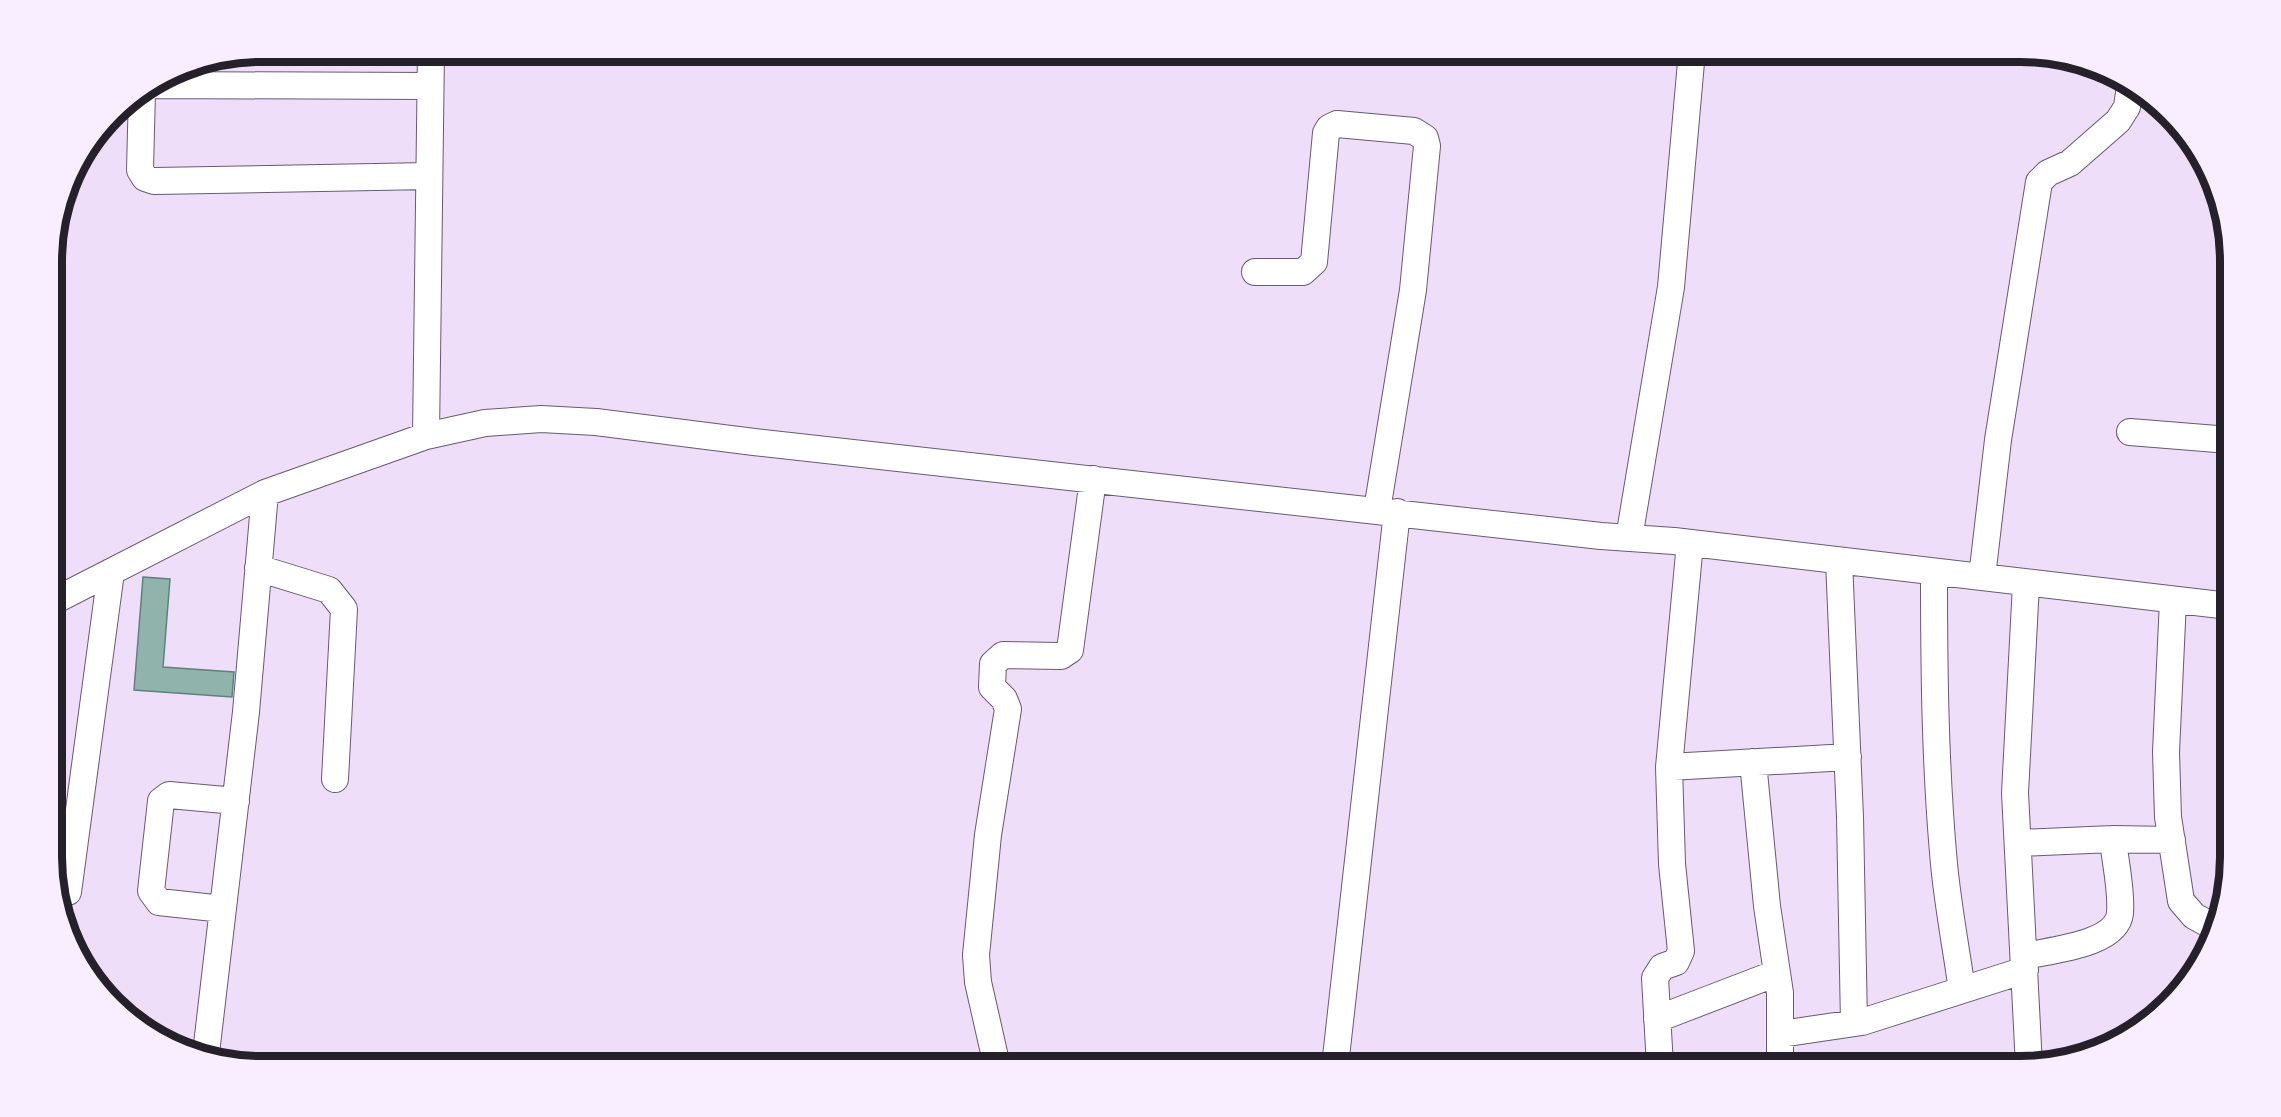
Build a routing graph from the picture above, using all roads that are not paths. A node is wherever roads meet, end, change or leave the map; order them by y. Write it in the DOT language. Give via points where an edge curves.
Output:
graph roads {
  1 [pos="431,62"];
  2 [pos="1691,62"];
  3 [pos="430,86"];
  4 [pos="155,92"];
  5 [pos="2129,94"];
  6 [pos="142,101"];
  7 [pos="429,176"];
  8 [pos="1255,272"];
  9 [pos="2130,432"];
  10 [pos="426,436"];
  11 [pos="2220,439"];
  12 [pos="1093,479"];
  13 [pos="265,493"];
  14 [pos="1387,511"];
  15 [pos="1629,538"];
  16 [pos="1690,543"];
  17 [pos="1839,561"];
  18 [pos="258,568"];
  19 [pos="111,572"];
  20 [pos="1934,572"];
  21 [pos="1982,578"];
  22 [pos="2026,584"];
  23 [pos="62,597"];
  24 [pos="2173,600"];
  25 [pos="2220,605"];
  26 [pos="1848,757"];
  27 [pos="1753,762"];
  28 [pos="1669,767"];
  29 [pos="335,780"];
  30 [pos="236,801"];
  31 [pos="2113,839"];
  32 [pos="2172,840"];
  33 [pos="2018,843"];
  34 [pos="68,892"];
  35 [pos="223,909"];
  36 [pos="2208,924"];
  37 [pos="2025,963"];
  38 [pos="1777,973"];
  39 [pos="1962,990"];
  40 [pos="1657,1019"];
  41 [pos="1854,1023"];
  42 [pos="1781,1034"];
  43 [pos="207,1048"];
  44 [pos="1336,1055"];
  45 [pos="1659,1055"];
  46 [pos="1780,1055"];
  47 [pos="2029,1055"];
  48 [pos="995,1056"];
  1 -- 3 [label="street"];
  2 -- 15 [label="street" via="1671,287"];
  3 -- 4 [label="street"];
  3 -- 7 [label="street"];
  5 -- 21 [label="street" via="2127,107 2118,121 2070,163 2039,182 1998,440"];
  6 -- 7 [label="street" via="140,170 145,178 154,181"];
  7 -- 10 [label="street"];
  8 -- 14 [label="street" via="1303,272 1314,262 1329,128 1337,124 1414,132 1425,138 1413,290"];
  9 -- 11 [label="street"];
  10 -- 12 [label="street" via="485,423 541,419 596,422"];
  10 -- 13 [label="street"];
  12 -- 14 [label="street"];
  12 -- 48 [label="street" via="1070,650 1061,656 1003,655 993,664 992,687 1008,709 988,835 976,955"];
  13 -- 18 [label="street"];
  13 -- 19 [label="street"];
  14 -- 15 [label="street"];
  14 -- 44 [label="street"];
  15 -- 16 [label="street"];
  16 -- 17 [label="street"];
  16 -- 28 [label="street"];
  17 -- 20 [label="street"];
  17 -- 26 [label="street"];
  18 -- 29 [label="street" via="329,590 345,609"];
  18 -- 30 [label="street"];
  19 -- 23 [label="street"];
  19 -- 34 [label="street"];
  20 -- 21 [label="street"];
  20 -- 39 [label="street" via="1934,714 1939,796 1944,866"];
  21 -- 22 [label="street"];
  22 -- 24 [label="street"];
  22 -- 33 [label="street" via="2016,751"];
  24 -- 25 [label="street"];
  24 -- 32 [label="street" via="2166,773"];
  26 -- 27 [label="street"];
  26 -- 41 [label="street"];
  27 -- 28 [label="street"];
  27 -- 38 [label="street"];
  28 -- 40 [label="street" via="1672,864 1681,951 1676,962 1657,972"];
  30 -- 35 [label="street"];
  30 -- 35 [label="street" via="169,795 161,801 153,897 159,902"];
  31 -- 32 [label="street"];
  31 -- 33 [label="street"];
  31 -- 37 [label="street" via="2120,912 2117,923 2094,940"];
  32 -- 36 [label="street" via="2181,901 2194,916"];
  33 -- 37 [label="street"];
  35 -- 43 [label="street"];
  37 -- 39 [label="street"];
  37 -- 47 [label="street"];
  38 -- 40 [label="street"];
  38 -- 42 [label="street"];
  39 -- 41 [label="street"];
  40 -- 45 [label="street"];
  41 -- 42 [label="street"];
  42 -- 46 [label="street"];
}
